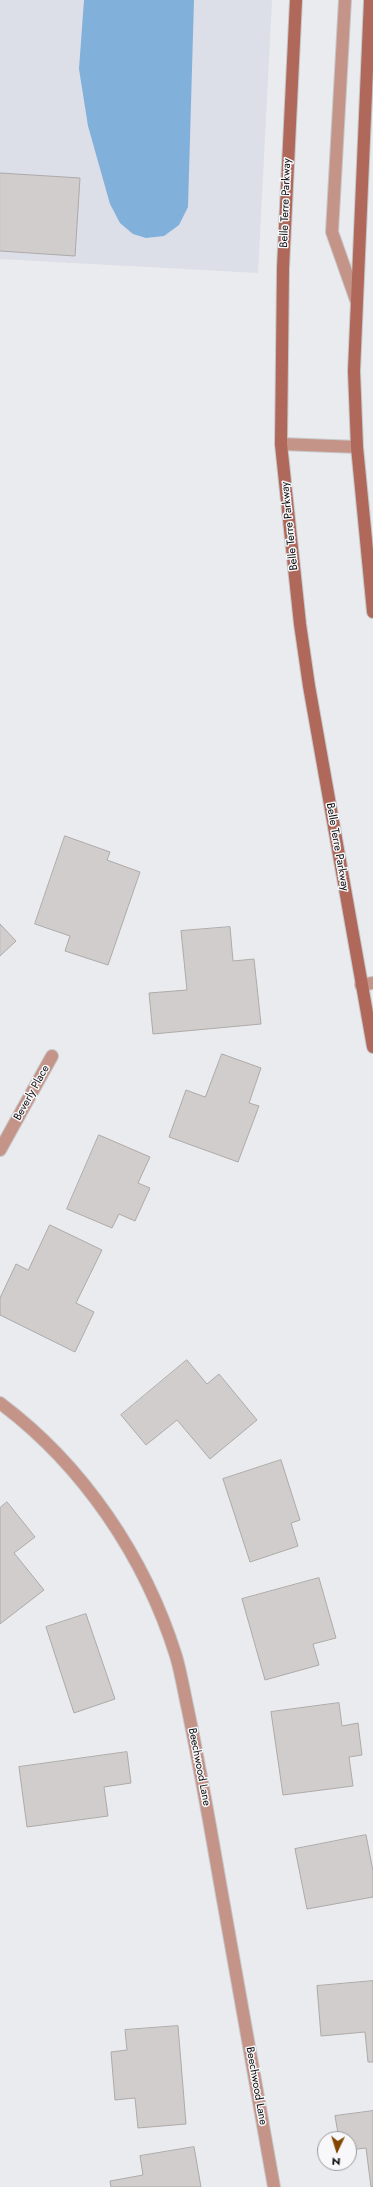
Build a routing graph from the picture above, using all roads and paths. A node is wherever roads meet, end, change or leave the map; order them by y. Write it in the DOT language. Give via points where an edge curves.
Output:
graph roads {
  1 [pos="296,0"];
  2 [pos="345,0"];
  3 [pos="370,0"];
  4 [pos="356,300"];
  5 [pos="281,444"];
  6 [pos="357,447"];
  7 [pos="373,612"];
  8 [pos="367,984"];
  9 [pos="373,1047"];
  10 [pos="52,1056"];
  11 [pos="0,1150"];
  12 [pos="0,1403"];
  13 [pos="274,2187"];
  1 -- 5 [label="main road, Belle Terre Parkway" via="284,268"];
  2 -- 4 [label="street" via="332,232"];
  3 -- 4 [label="main road"];
  4 -- 6 [label="main road" via="354,371"];
  5 -- 6 [label="street"];
  5 -- 8 [label="main road, Belle Terre Parkway" via="309,686"];
  6 -- 7 [label="main road"];
  8 -- 9 [label="main road, Belle Terre Parkway"];
  10 -- 11 [label="street, Beverly Place"];
  12 -- 13 [label="street, Beechwood Lane" via="57,1452 110,1520 156,1601 176,1657 196,1748"];
}
